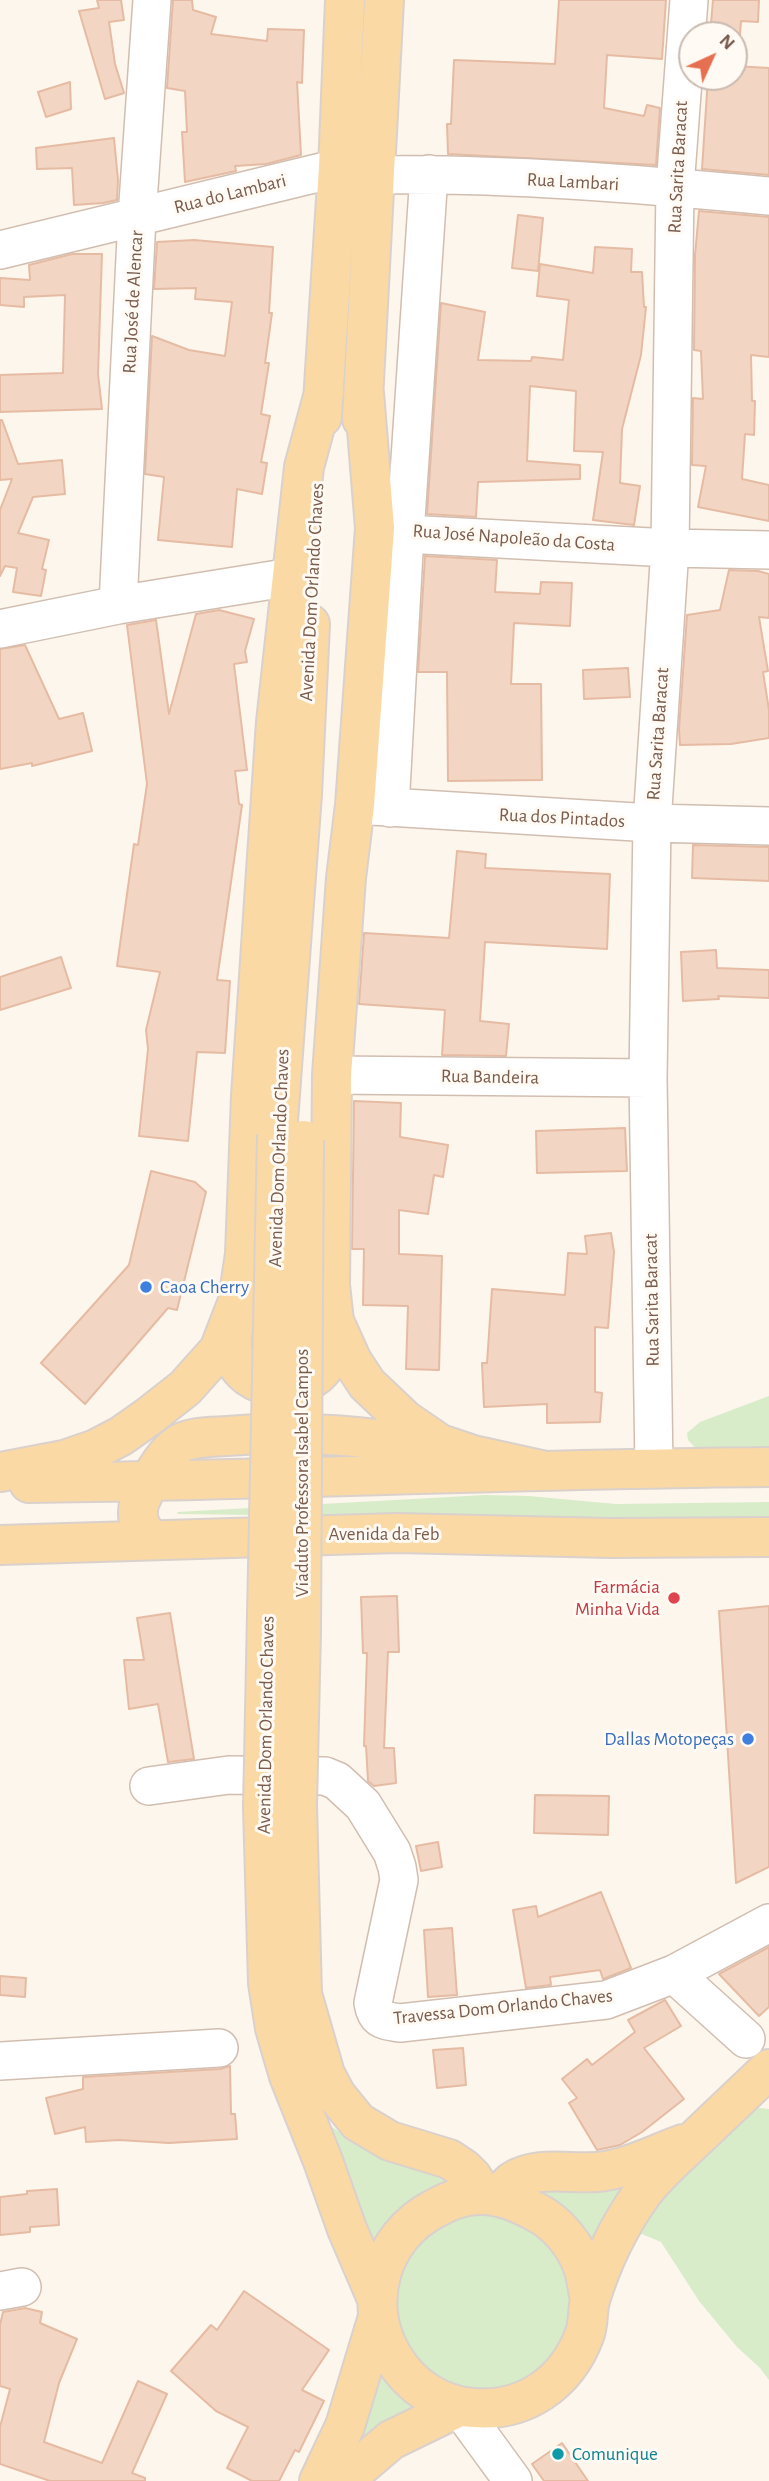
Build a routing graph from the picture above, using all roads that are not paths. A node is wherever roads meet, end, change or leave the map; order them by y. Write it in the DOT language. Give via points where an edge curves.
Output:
graph roads {
  1 [pos="152,0"];
  2 [pos="345,0"];
  3 [pos="384,0"];
  4 [pos="689,0"];
  5 [pos="338,168"];
  6 [pos="429,174"];
  7 [pos="376,175"];
  8 [pos="675,187"];
  9 [pos="769,197"];
  10 [pos="137,217"];
  11 [pos="0,250"];
  12 [pos="324,393"];
  13 [pos="364,393"];
  14 [pos="405,534"];
  15 [pos="670,548"];
  16 [pos="769,550"];
  17 [pos="291,577"];
  18 [pos="118,605"];
  19 [pos="0,629"];
  20 [pos="373,807"];
  21 [pos="652,823"];
  22 [pos="769,827"];
  23 [pos="332,1075"];
  24 [pos="648,1078"];
  25 [pos="290,1138"];
  26 [pos="238,1301"];
  27 [pos="334,1321"];
  28 [pos="473,1454"];
  29 [pos="769,1467"];
  30 [pos="654,1468"];
  31 [pos="541,1470"];
  32 [pos="0,1472"];
  33 [pos="152,1482"];
  34 [pos="0,1483"];
  35 [pos="769,1537"];
  36 [pos="152,1539"];
  37 [pos="0,1545"];
  38 [pos="149,1786"];
  39 [pos="280,1806"];
  40 [pos="769,1923"];
  41 [pos="674,1974"];
  42 [pos="746,2039"];
  43 [pos="219,2048"];
  44 [pos="0,2061"];
  45 [pos="769,2069"];
  46 [pos="695,2139"];
  47 [pos="491,2196"];
  48 [pos="590,2301"];
  49 [pos="377,2310"];
  50 [pos="459,2407"];
  51 [pos="319,2481"];
  52 [pos="343,2481"];
  53 [pos="513,2481"];
  1 -- 10 [label="street, Rua José de Alencar"];
  2 -- 5 [label="main road, Avenida Dom Orlando Chaves"];
  3 -- 7 [label="main road, Avenida Dom Orlando Chaves"];
  4 -- 8 [label="street, Rua Sarita Baracat"];
  5 -- 10 [label="street, Rua do Lambari"];
  5 -- 12 [label="main road, Avenida Dom Orlando Chaves"];
  6 -- 7 [label="street, Rua Lambari"];
  6 -- 8 [label="street, Rua Lambari"];
  6 -- 14 [label="street, Rua José Napoleão da Costa"];
  7 -- 13 [label="main road, Avenida Dom Orlando Chaves"];
  8 -- 9 [label="street, Rua Lambari"];
  8 -- 15 [label="street, Rua Sarita Baracat"];
  10 -- 11 [label="street, Rua do Lambari"];
  10 -- 18 [label="street, Rua José de Alencar"];
  12 -- 17 [label="main road" via="304,467"];
  12 -- 25 [label="main road, Avenida Dom Orlando Chaves" via="302,794"];
  13 -- 20 [label="main road" via="375,528"];
  13 -- 25 [label="main road, Avenida Dom Orlando Chaves" via="337,758 305,1079"];
  14 -- 15 [label="street, Rua José Napoleão da Costa"];
  14 -- 20 [label="street"];
  15 -- 16 [label="street, Rua José Napoleão da Costa"];
  15 -- 21 [label="street, Rua Sarita Baracat"];
  17 -- 18 [label="street"];
  17 -- 26 [label="main road" via="266,838 245,1254"];
  18 -- 19 [label="street"];
  20 -- 21 [label="street, Rua dos Pintados"];
  20 -- 23 [label="main road" via="346,878"];
  21 -- 22 [label="street, Rua dos Pintados"];
  21 -- 24 [label="street, Rua Sarita Baracat"];
  23 -- 24 [label="street, Rua Bandeira"];
  23 -- 27 [label="main road" via="330,1285"];
  24 -- 30 [label="street, Rua Sarita Baracat"];
  25 -- 39 [label="main road, Viaduto Professora Isabel Campos, bridge" via="301,1632"];
  26 -- 27 [label="main road" via="231,1336 233,1356 244,1373 270,1387 309,1380 325,1365"];
  26 -- 32 [label="main road" via="219,1350 185,1388 148,1417 96,1449"];
  27 -- 28 [label="main road" via="367,1384 405,1420 440,1444"];
  28 -- 31 [label="main road"];
  28 -- 33 [label="main road" via="347,1435 209,1437 188,1439 172,1450"];
  29 -- 30 [label="main road"];
  30 -- 31 [label="main road"];
  31 -- 33 [label="main road"];
  33 -- 34 [label="main road"];
  33 -- 36 [label="main road" via="137,1509 142,1530"];
  35 -- 36 [label="main road, Avenida da Feb" via="397,1533"];
  36 -- 37 [label="main road, Avenida da Feb"];
  38 -- 41 [label="street, Travessa Dom Orlando Chaves" via="229,1775 324,1776 337,1780 363,1805 392,1852 399,1880 373,2003 375,2014 383,2020 400,2023 606,2000"];
  39 -- 47 [label="main road, Avenida Dom Orlando Chaves" via="302,1994 325,2074 336,2095 358,2122 390,2141 449,2160"];
  39 -- 49 [label="main road, Avenida Dom Orlando Chaves" via="268,1983 275,2028"];
  40 -- 41 [label="street, Travessa Dom Orlando Chaves"];
  41 -- 42 [label="street"];
  43 -- 44 [label="street"];
  45 -- 46 [label="main road, Avenida Dom Orlando Chaves"];
  46 -- 47 [label="main road, Avenida Dom Orlando Chaves" via="624,2167 523,2176"];
  46 -- 48 [label="main road, Avenida Dom Orlando Chaves" via="660,2172 628,2214"];
  47 -- 48 [label="main road, Avenida Dom Orlando Chaves" via="517,2202 546,2217 569,2240 584,2269"];
  47 -- 49 [label="main road, Avenida Dom Orlando Chaves" via="450,2201 418,2217 394,2242 379,2274"];
  48 -- 50 [label="main road, Avenida Dom Orlando Chaves" via="586,2333 572,2362 551,2386 523,2402 492,2409"];
  49 -- 50 [label="main road, Avenida Dom Orlando Chaves" via="384,2343 402,2372 428,2394"];
  49 -- 51 [label="main road, Avenida Dom Orlando Chaves" via="359,2386"];
  50 -- 52 [label="main road, Avenida Dom Orlando Chaves" via="391,2440"];
  50 -- 53 [label="street"];
}
